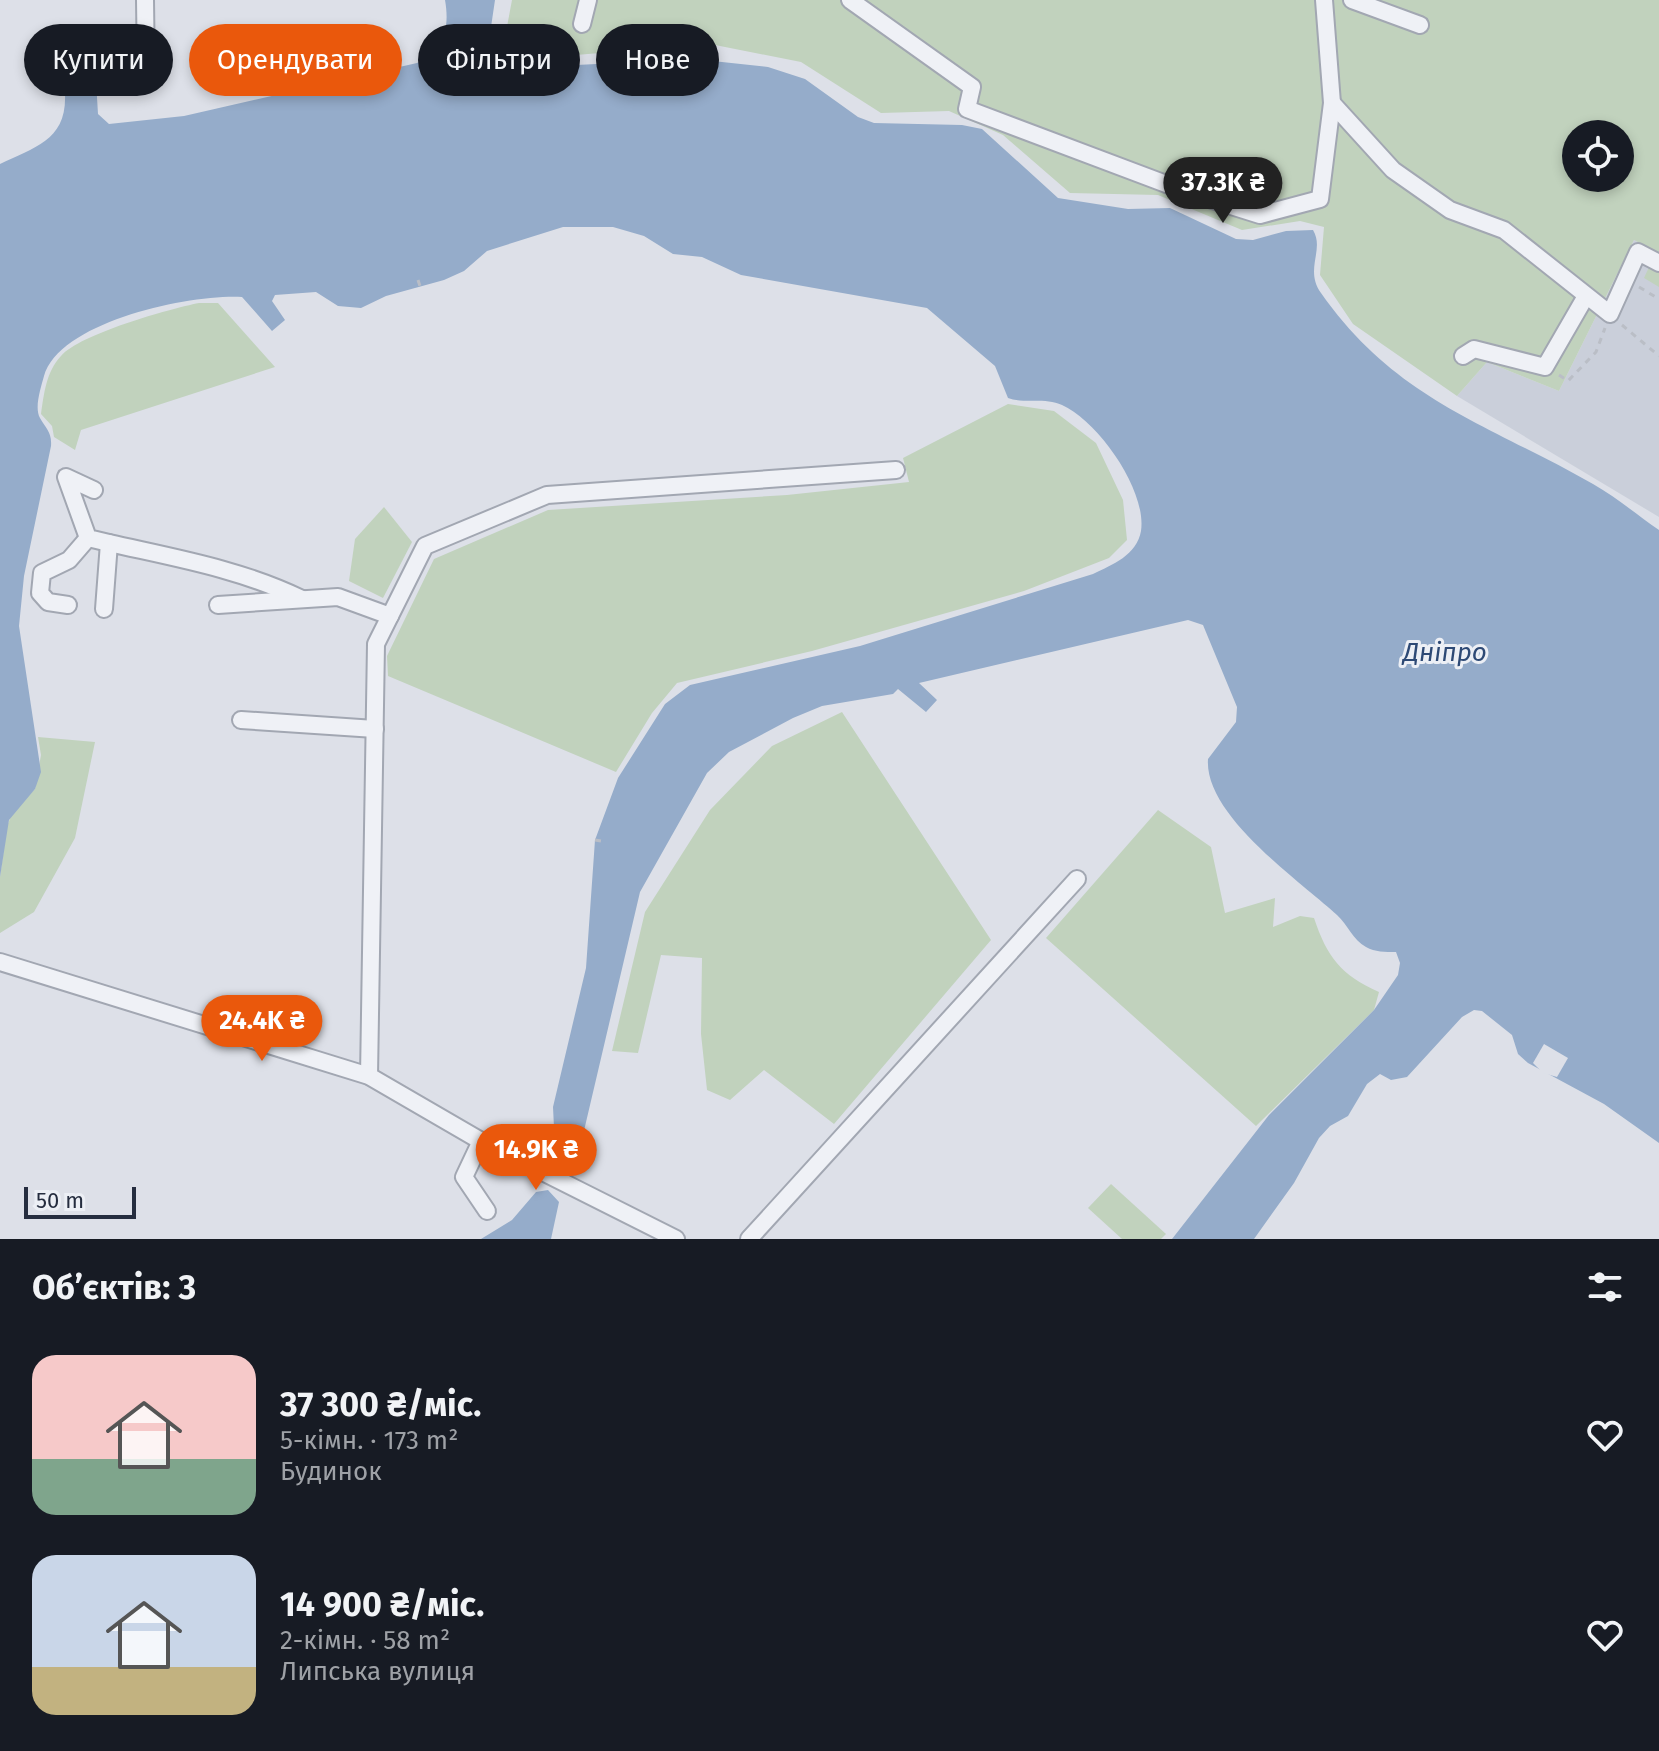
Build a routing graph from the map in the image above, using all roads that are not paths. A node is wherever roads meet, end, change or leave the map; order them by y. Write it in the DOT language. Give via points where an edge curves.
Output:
graph roads {
  1 [pos="145,0"];
  2 [pos="588,0"];
  3 [pos="850,0"];
  4 [pos="1324,0"];
  5 [pos="1352,0"];
  6 [pos="145,24"];
  7 [pos="582,24"];
  8 [pos="1420,25"];
  9 [pos="1332,103"];
  10 [pos="1659,263"];
  11 [pos="1597,305"];
  12 [pos="1463,356"];
  13 [pos="896,470"];
  14 [pos="94,490"];
  15 [pos="88,538"];
  16 [pos="109,543"];
  17 [pos="302,599"];
  18 [pos="68,605"];
  19 [pos="218,605"];
  20 [pos="104,609"];
  21 [pos="390,616"];
  22 [pos="241,720"];
  23 [pos="375,729"];
  24 [pos="1077,879"];
  25 [pos="0,962"];
  26 [pos="369,1076"];
  27 [pos="481,1141"];
  28 [pos="487,1211"];
  29 [pos="676,1239"];
  30 [pos="749,1239"];
  1 -- 6 [label="street"];
  2 -- 7 [label="street"];
  3 -- 9 [label="street" via="972,87 967,109 1260,215 1320,199"];
  4 -- 9 [label="street"];
  5 -- 8 [label="street"];
  9 -- 11 [label="street" via="1393,170 1450,210 1504,230"];
  10 -- 11 [label="street" via="1638,252 1625,279"];
  11 -- 12 [label="street" via="1545,367 1474,349"];
  13 -- 21 [label="street" via="547,495 425,546"];
  14 -- 15 [label="street" via="66,477"];
  15 -- 16 [label="street"];
  15 -- 18 [label="street" via="69,560 42,573 40,593 48,602"];
  16 -- 17 [label="street" via="263,580"];
  16 -- 20 [label="street"];
  17 -- 19 [label="street"];
  17 -- 21 [label="street" via="338,597"];
  21 -- 23 [label="street" via="376,644"];
  22 -- 23 [label="street"];
  23 -- 26 [label="street"];
  24 -- 30 [label="street"];
  25 -- 26 [label="street"];
  26 -- 27 [label="street"];
  27 -- 28 [label="street" via="464,1177"];
  27 -- 29 [label="street"];
}
